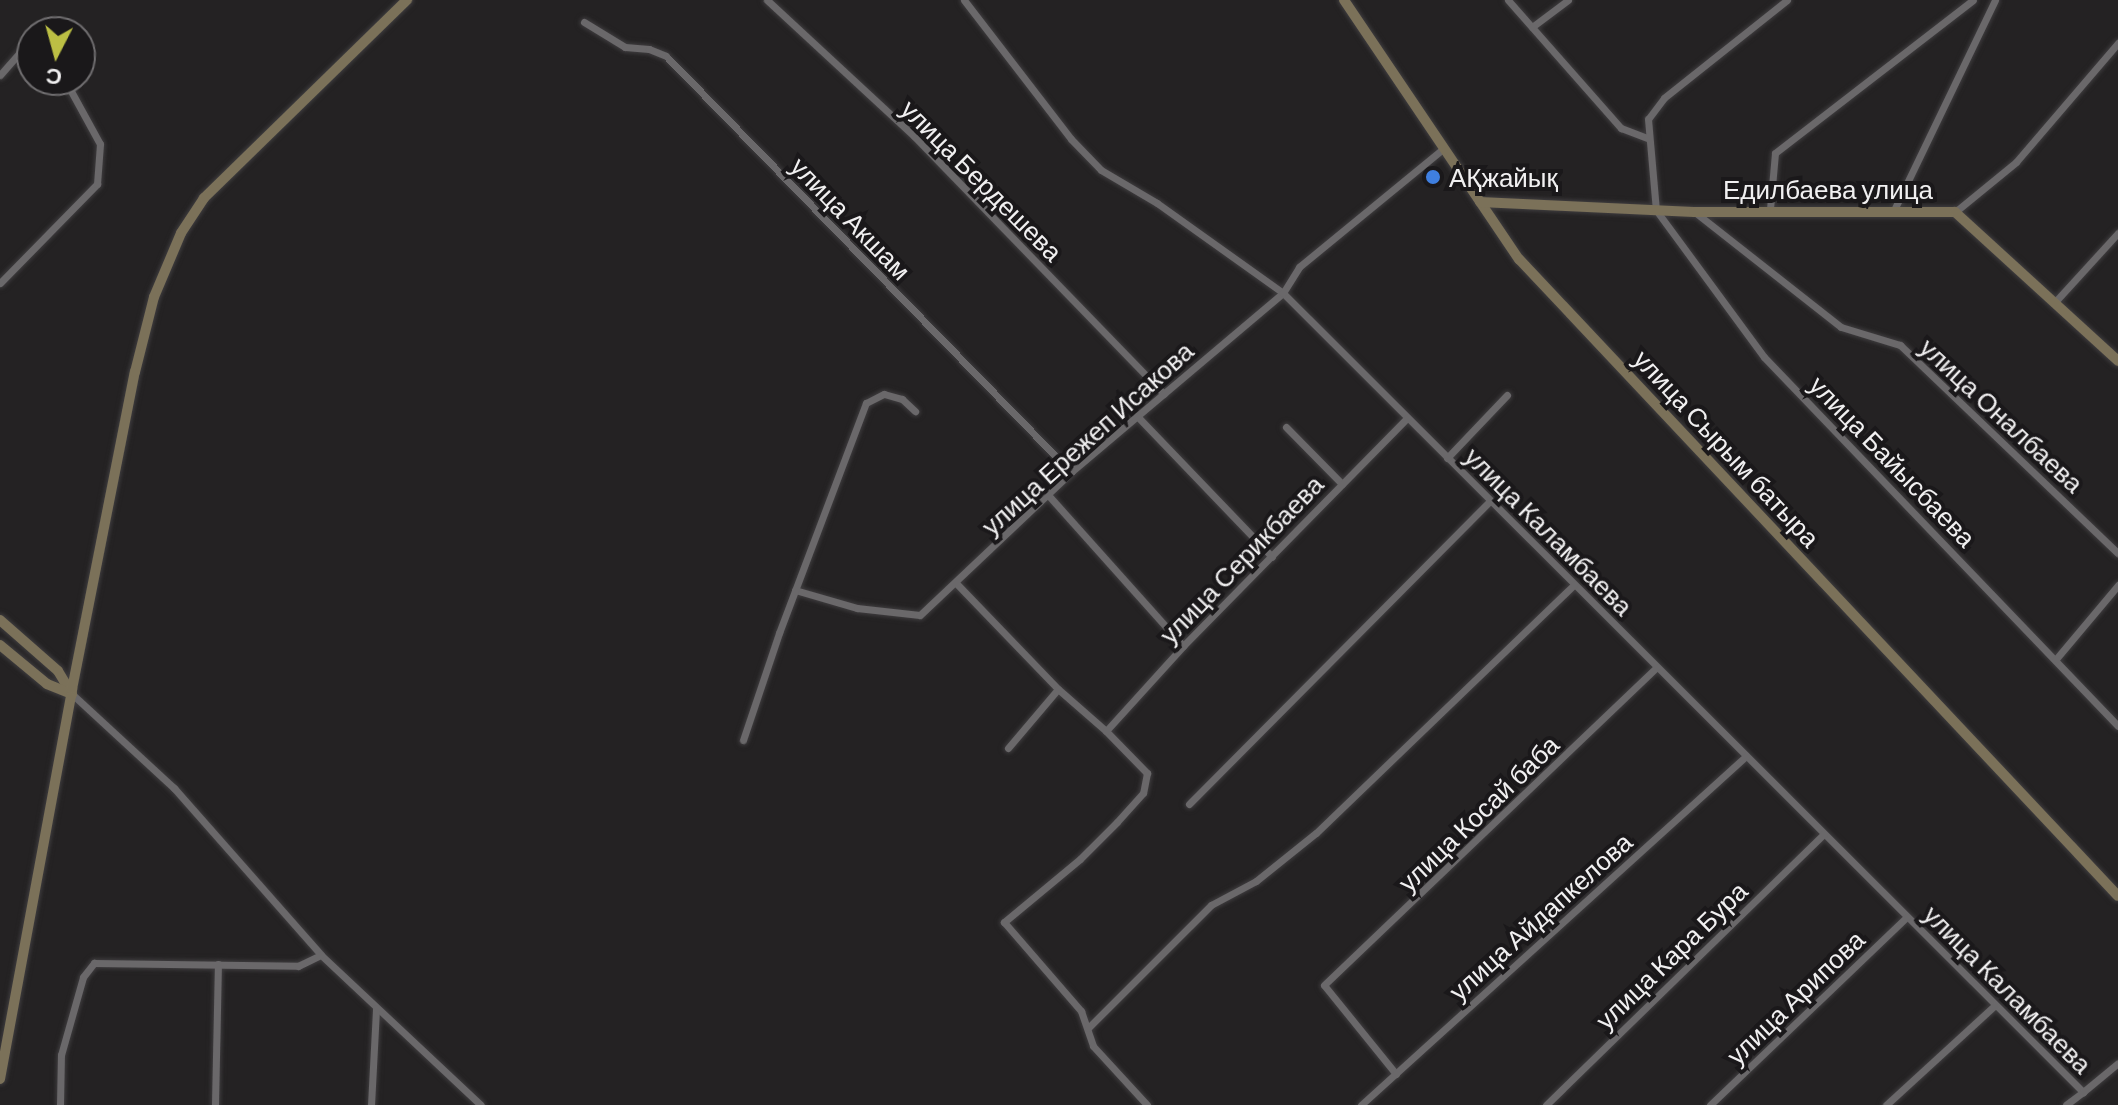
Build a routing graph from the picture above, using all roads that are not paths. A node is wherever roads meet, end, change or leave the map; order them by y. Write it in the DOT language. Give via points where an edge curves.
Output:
graph roads {
  1 [pos="407,0"];
  2 [pos="767,0"];
  3 [pos="964,0"];
  4 [pos="1344,0"];
  5 [pos="1508,0"];
  6 [pos="1568,0"];
  7 [pos="1787,0"];
  8 [pos="1973,0"];
  9 [pos="1995,0"];
  10 [pos="584,22"];
  11 [pos="1532,27"];
  12 [pos="2118,43"];
  13 [pos="16,57"];
  14 [pos="0,75"];
  15 [pos="74,96"];
  16 [pos="1647,138"];
  17 [pos="1444,148"];
  18 [pos="1480,202"];
  19 [pos="1770,209"];
  20 [pos="1656,210"];
  21 [pos="1894,210"];
  22 [pos="1694,212"];
  23 [pos="1955,212"];
  24 [pos="2118,233"];
  25 [pos="0,283"];
  26 [pos="1283,293"];
  27 [pos="2054,303"];
  28 [pos="2118,361"];
  29 [pos="1164,394"];
  30 [pos="1507,395"];
  31 [pos="915,411"];
  32 [pos="1137,416"];
  33 [pos="1407,418"];
  34 [pos="1286,427"];
  35 [pos="1447,458"];
  36 [pos="1071,472"];
  37 [pos="1342,484"];
  38 [pos="1049,496"];
  39 [pos="1490,501"];
  40 [pos="2118,553"];
  41 [pos="1272,557"];
  42 [pos="956,583"];
  43 [pos="1574,585"];
  44 [pos="2118,585"];
  45 [pos="795,590"];
  46 [pos="0,620"];
  47 [pos="0,645"];
  48 [pos="1183,646"];
  49 [pos="2056,659"];
  50 [pos="1657,667"];
  51 [pos="1058,689"];
  52 [pos="72,694"];
  53 [pos="2118,726"];
  54 [pos="1106,731"];
  55 [pos="743,740"];
  56 [pos="1008,748"];
  57 [pos="1746,756"];
  58 [pos="1189,804"];
  59 [pos="1824,834"];
  60 [pos="2118,896"];
  61 [pos="1907,917"];
  62 [pos="321,955"];
  63 [pos="218,964"];
  64 [pos="1995,1005"];
  65 [pos="376,1008"];
  66 [pos="1088,1028"];
  67 [pos="2118,1063"];
  68 [pos="1396,1074"];
  69 [pos="0,1079"];
  70 [pos="2083,1092"];
  71 [pos="60,1105"];
  72 [pos="215,1105"];
  73 [pos="371,1105"];
  74 [pos="481,1105"];
  75 [pos="1147,1105"];
  76 [pos="1361,1105"];
  77 [pos="1546,1105"];
  78 [pos="1710,1105"];
  79 [pos="1886,1105"];
  80 [pos="2066,1105"];
  1 -- 52 [label="street" via="226,173 181,233 154,297 135,372"];
  2 -- 29 [label="street, улица Бердешева" via="914,136"];
  3 -- 26 [label="street, улица Каламбаева" via="1101,170 1157,203"];
  4 -- 17 [label="street, улица Сырым батыра"];
  5 -- 11 [label="street"];
  6 -- 11 [label="street"];
  7 -- 16 [label="street" via="1664,98 1648,119"];
  8 -- 19 [label="street" via="1775,153"];
  9 -- 21 [label="street"];
  10 -- 36 [label="street, улица Акшам" via="625,47 666,56"];
  11 -- 16 [label="street" via="1621,128"];
  12 -- 23 [label="street" via="2016,162"];
  13 -- 14 [label="street"];
  15 -- 25 [label="street" via="100,144 97,184"];
  16 -- 20 [label="street"];
  17 -- 18 [label="street, улица Сырым батыра"];
  17 -- 26 [label="street, улица Ережеп Исакова" via="1299,267"];
  18 -- 20 [label="street, Едилбаева улица"];
  18 -- 60 [label="street, улица Сырым батыра" via="1519,259"];
  19 -- 21 [label="street, Едилбаева улица"];
  19 -- 22 [label="street, Едилбаева улица"];
  20 -- 22 [label="street, Едилбаева улица"];
  20 -- 49 [label="street, улица Байысбаева" via="1764,357"];
  21 -- 23 [label="street, Едилбаева улица"];
  22 -- 40 [label="street, улица Оналбаева" via="1841,327 1900,345"];
  23 -- 27 [label="street, Едилбаева улица"];
  24 -- 27 [label="street"];
  26 -- 29 [label="street, улица Ережеп Исакова"];
  26 -- 33 [label="street, улица Каламбаева"];
  27 -- 28 [label="street, Едилбаева улица"];
  29 -- 32 [label="street, улица Ережеп Исакова"];
  30 -- 35 [label="street"];
  31 -- 45 [label="street" via="902,399 884,394 866,403"];
  32 -- 36 [label="street, улица Ережеп Исакова"];
  32 -- 41 [label="street"];
  33 -- 35 [label="street, улица Каламбаева"];
  33 -- 37 [label="street, улица Серикбаева"];
  34 -- 37 [label="street"];
  35 -- 39 [label="street, улица Каламбаева"];
  36 -- 38 [label="street, улица Ережеп Исакова"];
  37 -- 41 [label="street, улица Серикбаева"];
  38 -- 42 [label="street, улица Ережеп Исакова"];
  38 -- 48 [label="street"];
  39 -- 43 [label="street, улица Каламбаева"];
  39 -- 58 [label="street"];
  41 -- 48 [label="street, улица Серикбаева"];
  42 -- 45 [label="street, улица Ережеп Исакова" via="920,615 857,608"];
  42 -- 51 [label="street"];
  43 -- 50 [label="street, улица Каламбаева"];
  43 -- 66 [label="street" via="1316,833 1256,881 1211,905"];
  44 -- 49 [label="street"];
  45 -- 55 [label="street"];
  46 -- 52 [label="street" via="58,671"];
  47 -- 52 [label="street" via="47,684"];
  48 -- 54 [label="street, улица Серикбаева"];
  49 -- 53 [label="street, улица Байысбаева"];
  50 -- 57 [label="street, улица Каламбаева"];
  50 -- 68 [label="street, улица Косай баба" via="1324,985"];
  51 -- 54 [label="street"];
  51 -- 56 [label="street"];
  52 -- 62 [label="street" via="174,788"];
  52 -- 69 [label="street"];
  54 -- 66 [label="street" via="1142,764 1147,773 1143,793 1080,859 1004,922 1081,1011"];
  57 -- 59 [label="street, улица Каламбаева"];
  57 -- 68 [label="street, улица Айдапкелова"];
  59 -- 61 [label="street, улица Каламбаева"];
  59 -- 77 [label="street, улица Кара Бура"];
  61 -- 64 [label="street, улица Каламбаева"];
  61 -- 78 [label="street, улица Арипова"];
  62 -- 63 [label="street" via="298,966"];
  62 -- 65 [label="street"];
  63 -- 71 [label="street" via="94,963 83,977 61,1055"];
  63 -- 72 [label="street"];
  64 -- 70 [label="street, улица Каламбаева"];
  64 -- 79 [label="street"];
  65 -- 73 [label="street"];
  65 -- 74 [label="street"];
  66 -- 75 [label="street" via="1093,1046"];
  67 -- 70 [label="street"];
  68 -- 76 [label="street, улица Айдапкелова"];
  70 -- 80 [label="street, улица Каламбаева"];
}
